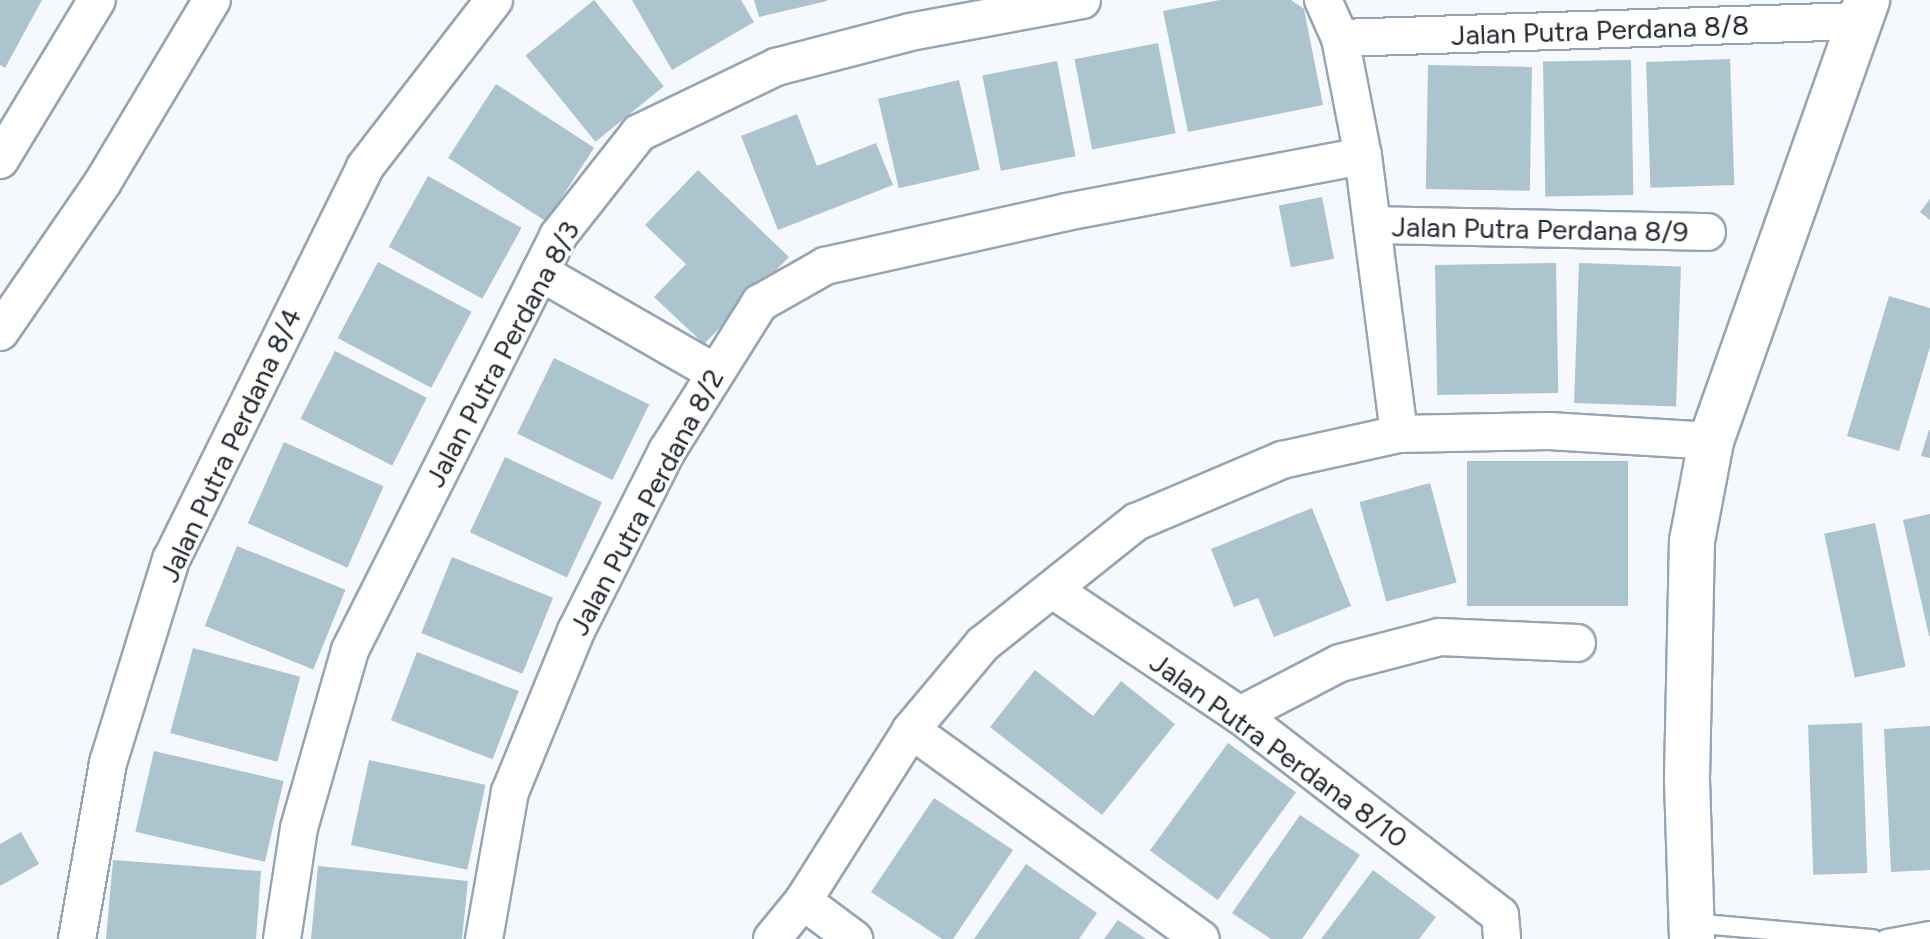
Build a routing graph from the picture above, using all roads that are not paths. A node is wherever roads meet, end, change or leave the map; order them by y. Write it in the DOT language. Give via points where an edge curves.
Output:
graph roads {
  1 [pos="97,0"];
  2 [pos="212,0"];
  3 [pos="494,0"];
  4 [pos="1082,0"];
  5 [pos="1323,0"];
  6 [pos="1863,11"];
  7 [pos="908,16"];
  8 [pos="1340,38"];
  9 [pos="1363,156"];
  10 [pos="0,160"];
  11 [pos="1373,225"];
  12 [pos="1707,232"];
  13 [pos="540,272"];
  14 [pos="0,332"];
  15 [pos="714,372"];
  16 [pos="1399,434"];
  17 [pos="1711,441"];
  18 [pos="1053,590"];
  19 [pos="1577,643"];
  20 [pos="1240,715"];
  21 [pos="911,730"];
  22 [pos="803,901"];
  23 [pos="1501,927"];
  24 [pos="1691,931"];
  25 [pos="1930,931"];
  26 [pos="77,939"];
  27 [pos="282,939"];
  28 [pos="484,939"];
  29 [pos="772,939"];
  30 [pos="854,939"];
  31 [pos="1201,939"];
  32 [pos="1873,939"];
  33 [pos="1886,939"];
  1 -- 10 [label="street"];
  2 -- 14 [label="street" via="103,182 18,313"];
  3 -- 26 [label="street, Jalan Putra Perdana 8/4" via="365,167 171,560 108,763"];
  4 -- 7 [label="street, Jalan Putra Perdana 8/3"];
  5 -- 8 [label="street"];
  6 -- 8 [label="street, Jalan Putra Perdana 8/8"];
  6 -- 17 [label="street"];
  7 -- 13 [label="street, Jalan Putra Perdana 8/3" via="776,67 639,133 558,236"];
  8 -- 9 [label="street"];
  9 -- 11 [label="street"];
  9 -- 15 [label="street, Jalan Putra Perdana 8/2" via="1066,212 825,266 760,303"];
  11 -- 12 [label="street, Jalan Putra Perdana 8/9"];
  11 -- 16 [label="street"];
  13 -- 15 [label="street"];
  13 -- 27 [label="street, Jalan Putra Perdana 8/3" via="350,650 299,828"];
  15 -- 28 [label="street, Jalan Putra Perdana 8/2" via="667,451 576,631 510,792"];
  16 -- 17 [label="street" via="1549,431"];
  16 -- 18 [label="street" via="1282,460 1136,522"];
  17 -- 24 [label="street" via="1692,541"];
  18 -- 20 [label="street, Jalan Putra Perdana 8/10"];
  18 -- 21 [label="street" via="983,644"];
  19 -- 20 [label="street" via="1440,637 1340,663"];
  20 -- 23 [label="street, Jalan Putra Perdana 8/10"];
  21 -- 22 [label="street"];
  21 -- 31 [label="street"];
  22 -- 29 [label="street"];
  22 -- 30 [label="street"];
  24 -- 32 [label="lane"];
  25 -- 33 [label="lane"];
}
